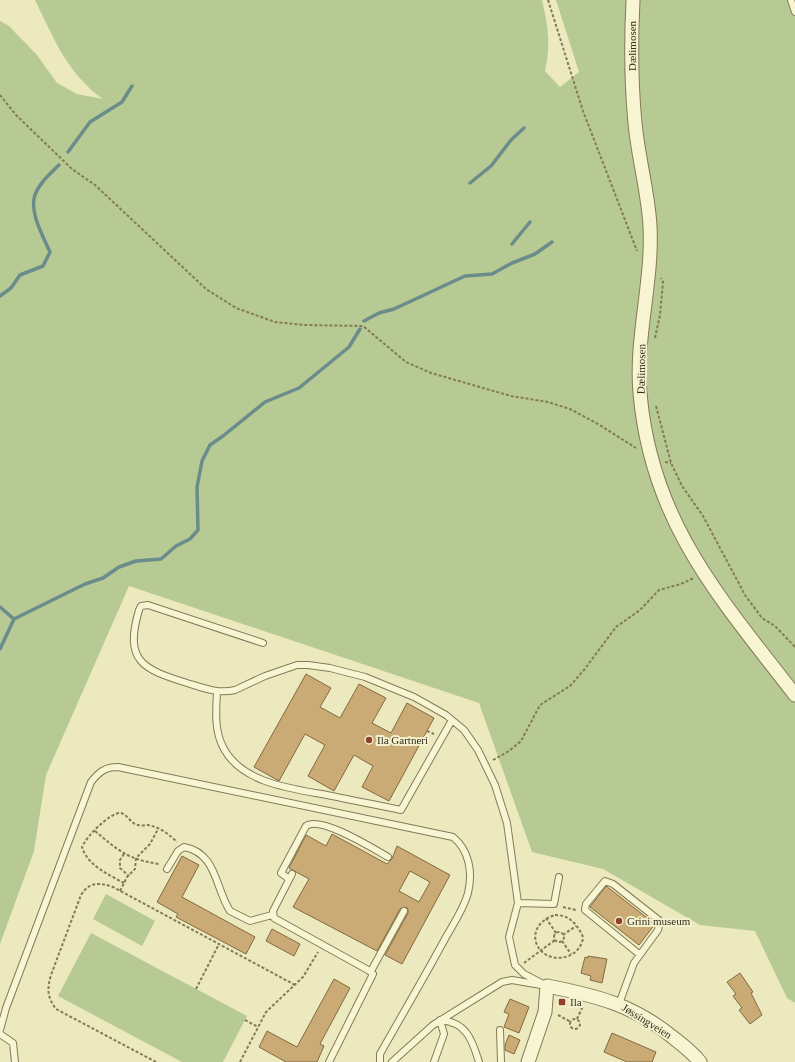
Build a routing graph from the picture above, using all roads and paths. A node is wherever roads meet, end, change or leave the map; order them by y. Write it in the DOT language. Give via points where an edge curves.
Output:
graph roads {
  1 [pos="548,0"];
  2 [pos="632,0"];
  3 [pos="791,0"];
  4 [pos="795,12"];
  5 [pos="0,95"];
  6 [pos="638,252"];
  7 [pos="648,269"];
  8 [pos="653,344"];
  9 [pos="655,402"];
  10 [pos="650,457"];
  11 [pos="702,573"];
  12 [pos="263,643"];
  13 [pos="795,647"];
  14 [pos="217,692"];
  15 [pos="795,695"];
  16 [pos="452,720"];
  17 [pos="485,765"];
  18 [pos="158,829"];
  19 [pos="95,831"];
  20 [pos="180,848"];
  21 [pos="124,854"];
  22 [pos="388,857"];
  23 [pos="136,860"];
  24 [pos="168,867"];
  25 [pos="129,876"];
  26 [pos="559,877"];
  27 [pos="124,883"];
  28 [pos="120,891"];
  29 [pos="518,903"];
  30 [pos="554,904"];
  31 [pos="404,911"];
  32 [pos="588,914"];
  33 [pos="272,915"];
  34 [pos="546,918"];
  35 [pos="576,926"];
  36 [pos="556,933"];
  37 [pos="563,935"];
  38 [pos="555,940"];
  39 [pos="562,941"];
  40 [pos="220,944"];
  41 [pos="322,944"];
  42 [pos="541,951"];
  43 [pos="571,954"];
  44 [pos="639,954"];
  45 [pos="517,967"];
  46 [pos="371,971"];
  47 [pos="295,985"];
  48 [pos="547,986"];
  49 [pos="196,989"];
  50 [pos="619,1004"];
  51 [pos="245,1020"];
  52 [pos="440,1020"];
  53 [pos="580,1025"];
  54 [pos="258,1027"];
  55 [pos="0,1030"];
  56 [pos="500,1030"];
  57 [pos="0,1034"];
  58 [pos="15,1062"];
  59 [pos="156,1062"];
  60 [pos="240,1062"];
  61 [pos="329,1062"];
  62 [pos="380,1062"];
  63 [pos="392,1062"];
  64 [pos="434,1062"];
  65 [pos="479,1062"];
  66 [pos="501,1062"];
  67 [pos="528,1062"];
  68 [pos="700,1062"];
  1 -- 6 [label="path" via="586,118"];
  2 -- 7 [label="street, Dælimosen" via="631,62 635,124 646,185 650,227"];
  3 -- 4 [label="lane"];
  5 -- 10 [label="path" via="16,115 72,169 95,185 206,289 236,308 275,322 363,326 406,362 431,373 511,396 548,402 570,409"];
  7 -- 8 [label="path" via="662,278 660,315"];
  7 -- 10 [label="street, Dælimosen" via="640,392"];
  9 -- 13 [label="path" via="671,464 682,486 702,516 745,595 762,618 775,626"];
  10 -- 11 [label="street, Dælimosen" via="664,501"];
  11 -- 15 [label="street, Dælimosen"];
  11 -- 17 [label="path" via="681,584 660,590 640,610 616,627 570,686 540,705 521,741"];
  12 -- 14 [label="lane" via="152,606 141,606 133,639 141,661 157,673"];
  14 -- 16 [label="lane" via="235,690 285,668 308,664 330,668 391,687 414,697"];
  14 -- 16 [label="lane" via="218,735 232,760 248,772 280,786 401,810"];
  16 -- 17 [label="lane" via="464,730"];
  17 -- 29 [label="lane" via="507,823"];
  18 -- 19 [label="path" via="148,825 137,825 119,813 111,816"];
  18 -- 20 [label="path" via="171,836"];
  18 -- 23 [label="path"];
  19 -- 21 [label="path"];
  19 -- 27 [label="path" via="84,842 84,853 104,872"];
  20 -- 24 [label="lane"];
  20 -- 33 [label="lane" via="189,848 207,860 230,911 250,921"];
  21 -- 23 [label="path"];
  21 -- 25 [label="path" via="120,860 120,868"];
  22 -- 33 [label="lane" via="334,828 311,823 306,826 281,872 290,876"];
  23 -- 24 [label="path"];
  23 -- 25 [label="path" via="135,869"];
  25 -- 27 [label="path"];
  26 -- 30 [label="lane"];
  27 -- 28 [label="path"];
  28 -- 40 [label="path"];
  28 -- 59 [label="path" via="105,884 85,888 51,975 47,993 56,1009"];
  29 -- 30 [label="lane"];
  29 -- 45 [label="lane" via="509,937"];
  30 -- 32 [label="path"];
  31 -- 46 [label="lane"];
  32 -- 44 [label="lane"];
  32 -- 44 [label="lane" via="586,904 602,884 608,881 658,918 658,930"];
  33 -- 41 [label="lane"];
  34 -- 35 [label="path" via="561,915"];
  34 -- 36 [label="path"];
  34 -- 42 [label="path" via="538,925 536,931 537,944"];
  35 -- 37 [label="path"];
  35 -- 43 [label="path" via="582,935 582,942"];
  36 -- 37 [label="path" via="560,932"];
  36 -- 38 [label="path"];
  37 -- 39 [label="path"];
  38 -- 39 [label="path"];
  38 -- 42 [label="path"];
  39 -- 43 [label="path"];
  40 -- 47 [label="path"];
  40 -- 49 [label="path"];
  41 -- 46 [label="lane"];
  41 -- 47 [label="path" via="306,973"];
  42 -- 43 [label="path" via="553,958"];
  42 -- 45 [label="path"];
  44 -- 50 [label="lane"];
  45 -- 48 [label="lane" via="524,974"];
  46 -- 61 [label="lane" via="373,977"];
  47 -- 54 [label="path" via="266,1012"];
  48 -- 50 [label="street, Jøssingveien" via="604,998"];
  48 -- 52 [label="lane" via="506,980"];
  48 -- 67 [label="street" via="545,1012"];
  50 -- 68 [label="street, Jøssingveien" via="668,1032"];
  51 -- 54 [label="path"];
  52 -- 63 [label="lane"];
  52 -- 64 [label="lane" via="444,1034"];
  52 -- 65 [label="lane" via="454,1023 465,1031"];
  53 -- 53 [label="path" via="577,1019 571,1022 574,1028"];
  54 -- 60 [label="path"];
  55 -- 62 [label="lane" via="91,782 99,772 118,767 453,837 460,843 466,851 468,861 468,894 430,968 380,1054"];
  56 -- 66 [label="lane"];
  57 -- 58 [label="lane" via="13,1043"];
}
